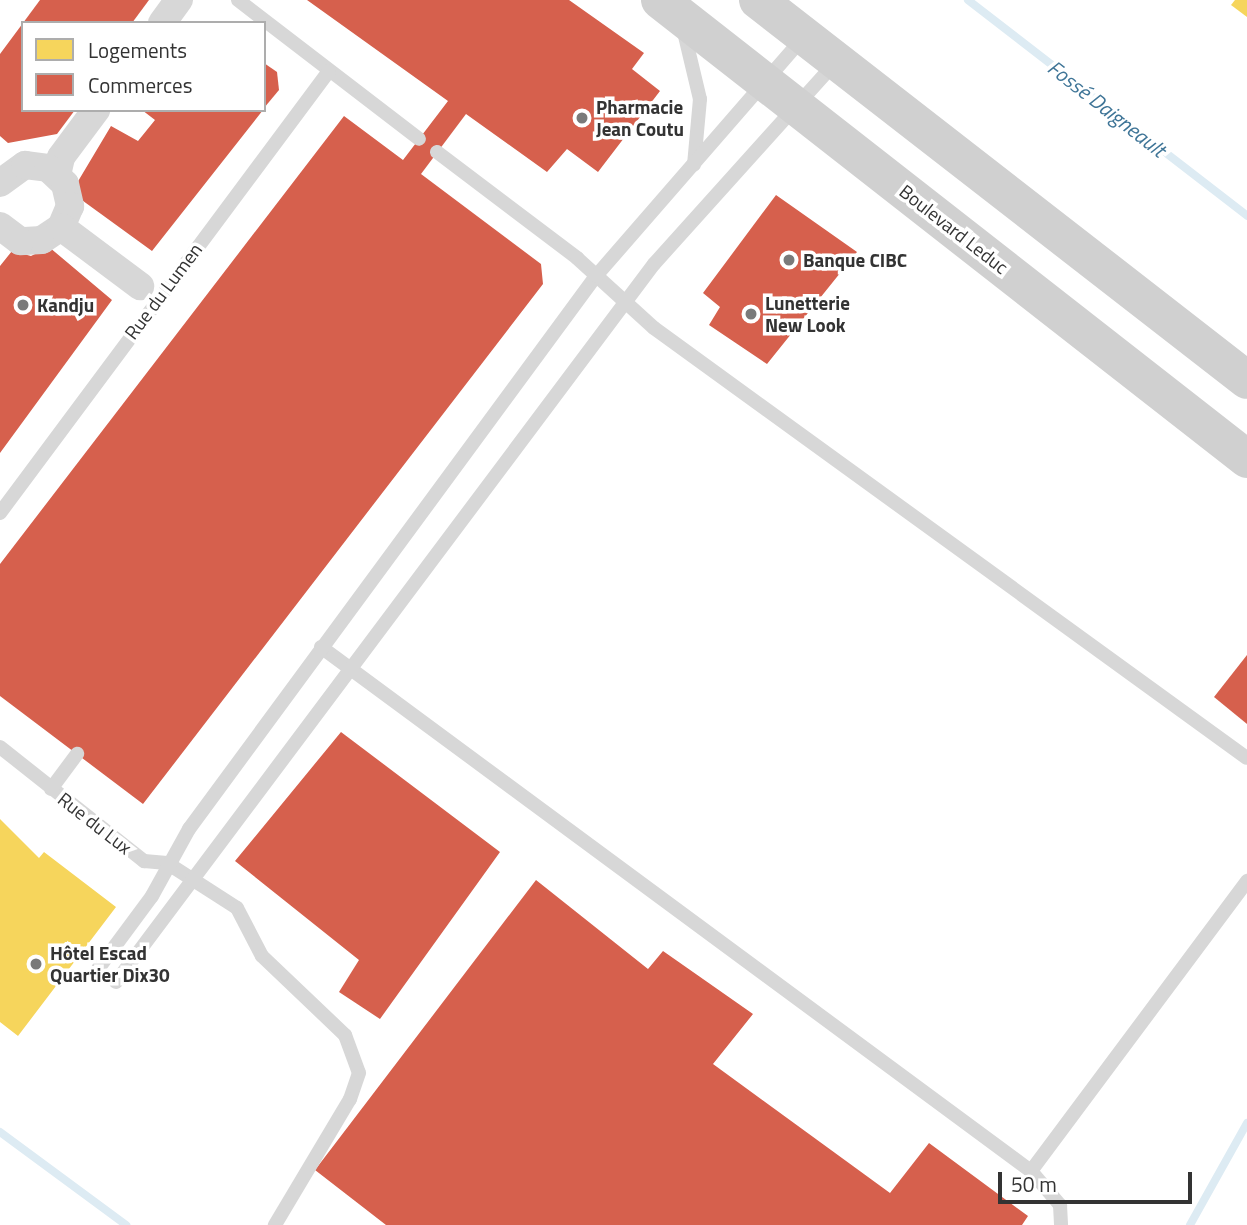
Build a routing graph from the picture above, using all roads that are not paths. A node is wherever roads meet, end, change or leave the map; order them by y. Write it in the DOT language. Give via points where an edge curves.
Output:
graph roads {
  1 [pos="179,0"];
  2 [pos="238,0"];
  3 [pos="758,0"];
  4 [pos="669,7"];
  5 [pos="163,21"];
  6 [pos="265,21"];
  7 [pos="266,22"];
  8 [pos="805,36"];
  9 [pos="837,61"];
  10 [pos="329,71"];
  11 [pos="767,83"];
  12 [pos="798,107"];
  13 [pos="95,112"];
  14 [pos="419,139"];
  15 [pos="437,152"];
  16 [pos="694,165"];
  17 [pos="57,175"];
  18 [pos="1,179"];
  19 [pos="61,227"];
  20 [pos="3,237"];
  21 [pos="596,276"];
  22 [pos="140,286"];
  23 [pos="624,304"];
  24 [pos="1247,380"];
  25 [pos="1247,459"];
  26 [pos="0,513"];
  27 [pos="321,646"];
  28 [pos="349,667"];
  29 [pos="0,747"];
  30 [pos="77,754"];
  31 [pos="1247,758"];
  32 [pos="51,789"];
  33 [pos="167,863"];
  34 [pos="197,881"];
  35 [pos="1247,881"];
  36 [pos="98,969"];
  37 [pos="116,982"];
  38 [pos="1031,1171"];
  39 [pos="275,1225"];
  40 [pos="1061,1225"];
  1 -- 5 [label="street"];
  2 -- 6 [label="lane"];
  3 -- 8 [label="street"];
  4 -- 11 [label="street, Boulevard Leduc"];
  4 -- 16 [label="lane" via="699,88"];
  7 -- 10 [label="lane"];
  8 -- 9 [label="street"];
  8 -- 11 [label="lane"];
  9 -- 12 [label="lane"];
  9 -- 24 [label="street"];
  10 -- 14 [label="lane"];
  10 -- 26 [label="lane, Rue du Lumen"];
  11 -- 12 [label="street, Boulevard Leduc"];
  11 -- 16 [label="lane"];
  12 -- 23 [label="lane"];
  12 -- 25 [label="street, Boulevard Leduc"];
  13 -- 17 [label="street" via="61,157"];
  15 -- 21 [label="lane"];
  16 -- 21 [label="lane"];
  17 -- 18 [label="street" via="24,165"];
  17 -- 19 [label="street" via="69,194"];
  19 -- 20 [label="street" via="42,240"];
  19 -- 22 [label="street"];
  21 -- 23 [label="lane"];
  21 -- 27 [label="lane"];
  23 -- 28 [label="lane"];
  23 -- 31 [label="lane"];
  27 -- 28 [label="lane"];
  27 -- 33 [label="lane"];
  28 -- 34 [label="lane"];
  28 -- 38 [label="lane"];
  29 -- 32 [label="lane, Rue du Lux"];
  30 -- 32 [label="lane"];
  32 -- 33 [label="lane, Rue du Lux" via="144,861"];
  33 -- 34 [label="lane, Rue du Lux"];
  33 -- 36 [label="lane" via="152,896"];
  34 -- 37 [label="lane" via="170,904"];
  34 -- 39 [label="lane, Rue du Lux" via="237,908 262,956 345,1035 356,1054 359,1073 350,1099"];
  35 -- 38 [label="lane"];
  38 -- 40 [label="lane" via="1060,1205"];
}
